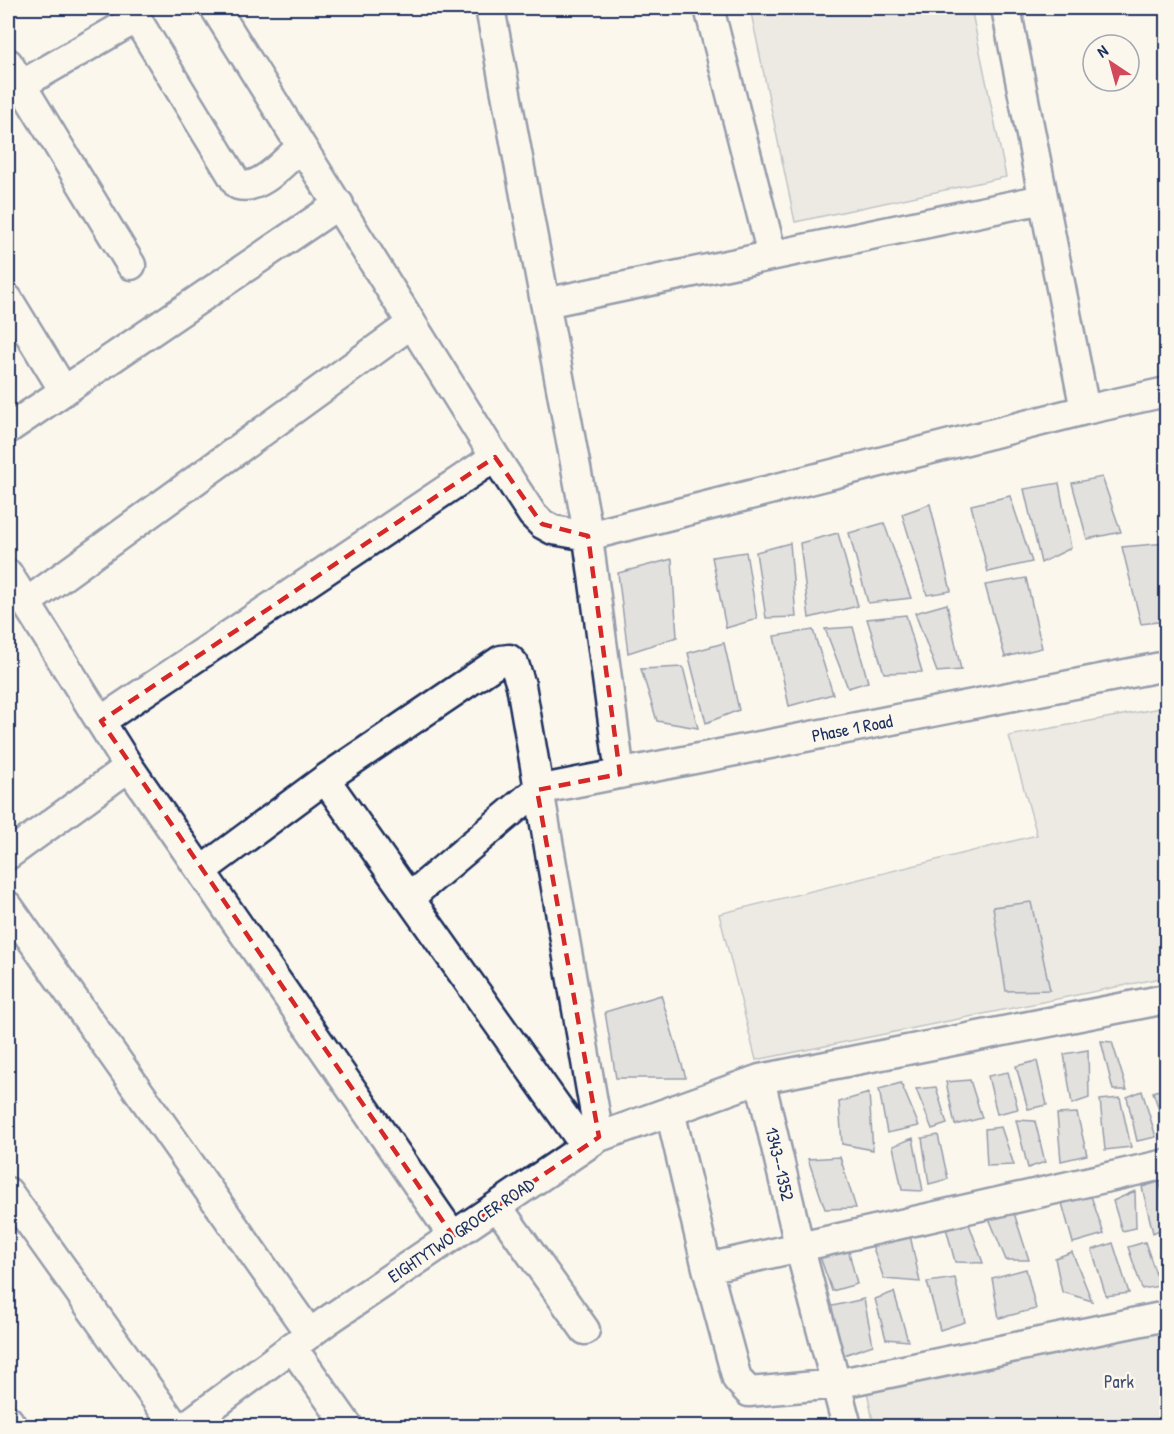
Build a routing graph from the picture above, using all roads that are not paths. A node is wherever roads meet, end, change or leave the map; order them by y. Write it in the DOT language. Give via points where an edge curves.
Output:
graph roads {
  1 [pos="215,8"];
  2 [pos="490,8"];
  3 [pos="709,8"];
  4 [pos="1006,8"];
  5 [pos="134,13"];
  6 [pos="14,74"];
  7 [pos="301,147"];
  8 [pos="1043,199"];
  9 [pos="339,204"];
  10 [pos="772,255"];
  11 [pos="131,265"];
  12 [pos="8,299"];
  13 [pos="545,303"];
  14 [pos="411,324"];
  15 [pos="64,390"];
  16 [pos="1167,392"];
  17 [pos="1085,410"];
  18 [pos="8,429"];
  19 [pos="495,457"];
  20 [pos="588,536"];
  21 [pos="8,574"];
  22 [pos="26,603"];
  23 [pos="1167,666"];
  24 [pos="101,721"];
  25 [pos="129,767"];
  26 [pos="620,774"];
  27 [pos="325,779"];
  28 [pos="537,790"];
  29 [pos="8,855"];
  30 [pos="201,871"];
  31 [pos="409,898"];
  32 [pos="8,906"];
  33 [pos="1167,999"];
  34 [pos="760,1079"];
  35 [pos="670,1111"];
  36 [pos="592,1142"];
  37 [pos="1167,1164"];
  38 [pos="8,1192"];
  39 [pos="497,1206"];
  40 [pos="453,1236"];
  41 [pos="800,1249"];
  42 [pos="707,1268"];
  43 [pos="1167,1316"];
  44 [pos="585,1330"];
  45 [pos="301,1341"];
  46 [pos="836,1384"];
  47 [pos="8,1420"];
  48 [pos="12,1426"];
  49 [pos="175,1426"];
  50 [pos="186,1426"];
  51 [pos="348,1426"];
  52 [pos="848,1426"];
  1 -- 7 [label="street"];
  2 -- 13 [label="street"];
  3 -- 10 [label="street"];
  4 -- 8 [label="street"];
  5 -- 6 [label="street"];
  5 -- 7 [label="street" via="238,185 248,187 257,183"];
  6 -- 11 [label="street"];
  7 -- 9 [label="street"];
  8 -- 10 [label="street"];
  8 -- 17 [label="street"];
  9 -- 14 [label="street"];
  9 -- 15 [label="street"];
  10 -- 13 [label="street"];
  12 -- 15 [label="street"];
  13 -- 20 [label="street"];
  14 -- 19 [label="street"];
  14 -- 22 [label="street"];
  15 -- 18 [label="street"];
  16 -- 17 [label="street"];
  17 -- 20 [label="street"];
  19 -- 20 [label="street" via="542,524 553,530"];
  19 -- 24 [label="street"];
  20 -- 26 [label="street"];
  21 -- 22 [label="street"];
  22 -- 24 [label="street"];
  23 -- 26 [label="street, Phase 1 Road"];
  24 -- 25 [label="street"];
  25 -- 29 [label="street"];
  25 -- 30 [label="street"];
  26 -- 28 [label="street, Phase 1 Road"];
  27 -- 28 [label="street" via="501,660 508,659 514,664 521,684"];
  27 -- 30 [label="street"];
  27 -- 31 [label="street"];
  28 -- 31 [label="street"];
  28 -- 36 [label="street"];
  30 -- 40 [label="street"];
  31 -- 36 [label="street"];
  32 -- 45 [label="street"];
  33 -- 34 [label="street, EIGHTYTWO GROCER ROAD"];
  34 -- 35 [label="street, EIGHTYTWO GROCER ROAD"];
  34 -- 41 [label="street, 1343--1352"];
  35 -- 36 [label="street, EIGHTYTWO GROCER ROAD"];
  35 -- 42 [label="street"];
  36 -- 39 [label="street, EIGHTYTWO GROCER ROAD"];
  37 -- 41 [label="street"];
  38 -- 49 [label="street"];
  39 -- 40 [label="street, EIGHTYTWO GROCER ROAD"];
  39 -- 44 [label="street"];
  40 -- 45 [label="street, EIGHTYTWO GROCER ROAD"];
  41 -- 42 [label="street"];
  41 -- 46 [label="street, 1343--1352"];
  42 -- 46 [label="street" via="734,1371 745,1390 758,1393"];
  43 -- 46 [label="street"];
  45 -- 50 [label="street, EIGHTYTWO GROCER ROAD"];
  45 -- 51 [label="street"];
  46 -- 52 [label="street, 1343--1352"];
  47 -- 48 [label="street"];
}
